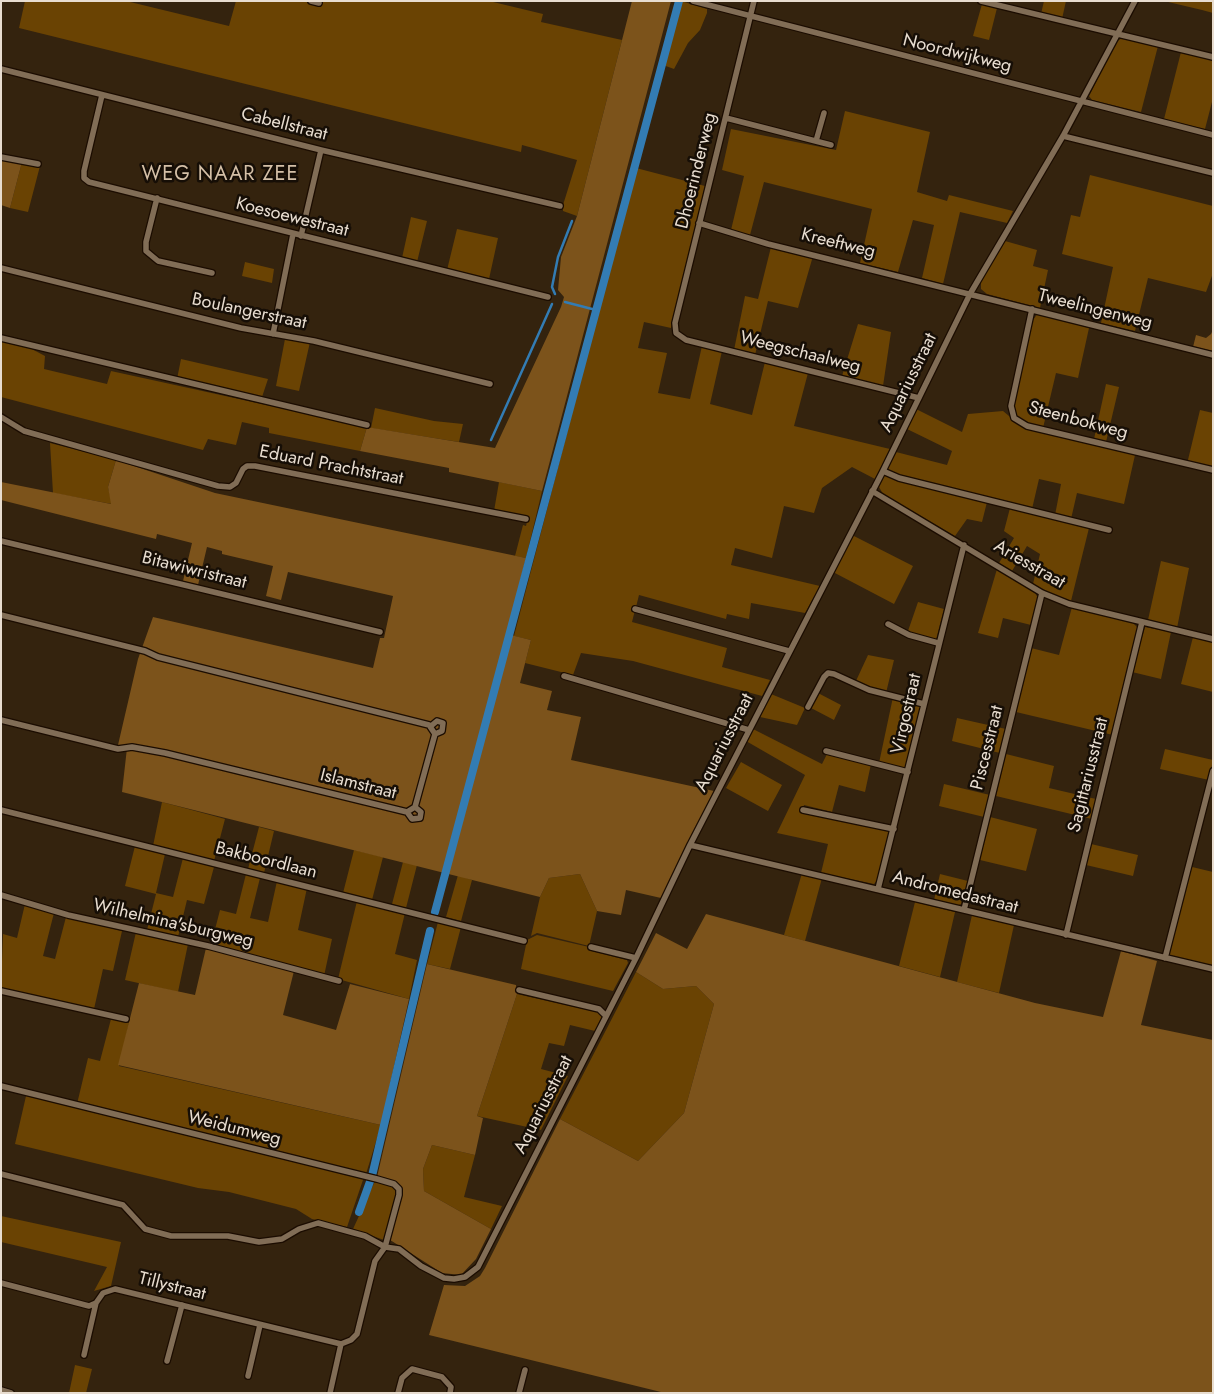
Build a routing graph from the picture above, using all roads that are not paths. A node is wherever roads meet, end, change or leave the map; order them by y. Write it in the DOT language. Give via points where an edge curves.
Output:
graph roads {
  1 [pos="312,1"];
  2 [pos="693,1"];
  3 [pos="754,1"];
  4 [pos="981,1"];
  5 [pos="1135,1"];
  6 [pos="319,3"];
  7 [pos="751,16"];
  8 [pos="1117,34"];
  9 [pos="1213,57"];
  10 [pos="1,69"];
  11 [pos="102,95"];
  12 [pos="1082,102"];
  13 [pos="824,113"];
  14 [pos="726,118"];
  15 [pos="1213,135"];
  16 [pos="1063,136"];
  17 [pos="816,141"];
  18 [pos="831,145"];
  19 [pos="321,150"];
  20 [pos="1,156"];
  21 [pos="38,164"];
  22 [pos="1213,173"];
  23 [pos="157,198"];
  24 [pos="560,206"];
  25 [pos="699,223"];
  26 [pos="292,234"];
  27 [pos="301,236"];
  28 [pos="1,268"];
  29 [pos="212,273"];
  30 [pos="970,294"];
  31 [pos="548,297"];
  32 [pos="1032,310"];
  33 [pos="273,334"];
  34 [pos="676,334"];
  35 [pos="1,338"];
  36 [pos="1213,354"];
  37 [pos="490,384"];
  38 [pos="919,398"];
  39 [pos="1,417"];
  40 [pos="367,425"];
  41 [pos="1213,470"];
  42 [pos="883,471"];
  43 [pos="872,491"];
  44 [pos="526,519"];
  45 [pos="1109,530"];
  46 [pos="1,541"];
  47 [pos="964,545"];
  48 [pos="1042,593"];
  49 [pos="635,609"];
  50 [pos="1,615"];
  51 [pos="1142,622"];
  52 [pos="888,624"];
  53 [pos="380,632"];
  54 [pos="1213,639"];
  55 [pos="938,643"];
  56 [pos="789,651"];
  57 [pos="564,676"];
  58 [pos="924,704"];
  59 [pos="808,707"];
  60 [pos="1,720"];
  61 [pos="431,726"];
  62 [pos="749,730"];
  63 [pos="435,734"];
  64 [pos="826,751"];
  65 [pos="1213,771"];
  66 [pos="908,772"];
  67 [pos="415,807"];
  68 [pos="1,810"];
  69 [pos="803,810"];
  70 [pos="407,812"];
  71 [pos="894,829"];
  72 [pos="690,845"];
  73 [pos="878,889"];
  74 [pos="1,895"];
  75 [pos="964,910"];
  76 [pos="1066,935"];
  77 [pos="524,941"];
  78 [pos="590,947"];
  79 [pos="636,958"];
  80 [pos="1165,958"];
  81 [pos="1213,969"];
  82 [pos="339,982"];
  83 [pos="519,990"];
  84 [pos="1,991"];
  85 [pos="606,1016"];
  86 [pos="126,1019"];
  87 [pos="1,1086"];
  88 [pos="1,1174"];
  89 [pos="385,1247"];
  90 [pos="1,1284"];
  91 [pos="96,1303"];
  92 [pos="182,1305"];
  93 [pos="260,1325"];
  94 [pos="341,1344"];
  95 [pos="84,1355"];
  96 [pos="166,1361"];
  97 [pos="525,1370"];
  98 [pos="248,1376"];
  99 [pos="1,1390"];
  100 [pos="11,1393"];
  101 [pos="330,1393"];
  102 [pos="398,1393"];
  103 [pos="450,1393"];
  104 [pos="518,1393"];
  1 -- 6 [label="street"];
  2 -- 7 [label="street, Noordwijkweg"];
  3 -- 7 [label="street, Dhoerinderweg"];
  4 -- 8 [label="street"];
  5 -- 8 [label="street, Aquariusstraat"];
  7 -- 12 [label="street, Noordwijkweg"];
  7 -- 14 [label="street, Dhoerinderweg"];
  8 -- 9 [label="street"];
  8 -- 12 [label="street, Aquariusstraat"];
  10 -- 11 [label="street, Cabellstraat"];
  11 -- 19 [label="street, Cabellstraat"];
  11 -- 23 [label="street, Koesoewestraat" via="84,178 89,182"];
  12 -- 15 [label="street, Noordwijkweg"];
  12 -- 16 [label="street, Aquariusstraat"];
  13 -- 17 [label="street"];
  14 -- 17 [label="street"];
  14 -- 25 [label="street, Dhoerinderweg"];
  16 -- 22 [label="street"];
  16 -- 30 [label="street, Aquariusstraat"];
  17 -- 18 [label="street"];
  19 -- 24 [label="street, Cabellstraat"];
  19 -- 27 [label="street"];
  20 -- 21 [label="street"];
  23 -- 26 [label="street, Koesoewestraat"];
  23 -- 29 [label="street" via="146,251 158,261"];
  25 -- 30 [label="street, Kreeftweg" via="768,244"];
  25 -- 34 [label="street, Dhoerinderweg" via="675,323"];
  26 -- 27 [label="street, Koesoewestraat"];
  26 -- 33 [label="street"];
  27 -- 31 [label="street, Koesoewestraat"];
  28 -- 33 [label="street, Boulangerstraat"];
  30 -- 32 [label="street, Tweelingenweg"];
  30 -- 38 [label="street, Aquariusstraat"];
  32 -- 36 [label="street, Tweelingenweg"];
  32 -- 41 [label="street, Steenbokweg" via="1011,406 1014,418 1027,426"];
  33 -- 37 [label="street, Boulangerstraat"];
  34 -- 38 [label="street, Weegschaalweg" via="686,340"];
  35 -- 40 [label="street"];
  38 -- 42 [label="street, Aquariusstraat"];
  39 -- 44 [label="street, Eduard Prachtstraat" via="24,431 218,486 230,487 242,469 255,466"];
  42 -- 43 [label="street, Aquariusstraat"];
  42 -- 45 [label="street" via="899,478"];
  43 -- 47 [label="street, Ariesstraat"];
  43 -- 56 [label="street, Aquariusstraat"];
  46 -- 53 [label="street, Bitawiwristraat"];
  47 -- 48 [label="street, Ariesstraat"];
  47 -- 55 [label="street, Virgostraat"];
  48 -- 51 [label="street, Ariesstraat" via="1069,604"];
  48 -- 75 [label="street, Piscesstraat"];
  49 -- 56 [label="street"];
  50 -- 61 [label="street"];
  51 -- 54 [label="street, Ariesstraat"];
  51 -- 76 [label="street, Sagittariusstraat"];
  52 -- 55 [label="street" via="909,635"];
  55 -- 58 [label="street, Virgostraat"];
  56 -- 62 [label="street, Aquariusstraat"];
  57 -- 62 [label="street"];
  58 -- 59 [label="street" via="869,690 828,673"];
  58 -- 66 [label="street, Virgostraat"];
  60 -- 70 [label="street, Islamstraat" via="118,749 132,747 165,753"];
  61 -- 63 [label="street"];
  61 -- 63 [label="street, Islamstraat" via="437,721 443,723 442,731"];
  62 -- 72 [label="street, Aquariusstraat"];
  63 -- 67 [label="street, Islamstraat"];
  64 -- 66 [label="street"];
  65 -- 80 [label="street"];
  66 -- 71 [label="street, Virgostraat"];
  67 -- 70 [label="street, Islamstraat"];
  67 -- 70 [label="street" via="421,812 420,818 414,820"];
  68 -- 77 [label="street, Bakboordlaan"];
  69 -- 71 [label="street"];
  71 -- 73 [label="street, Virgostraat"];
  72 -- 73 [label="street, Andromedastraat"];
  72 -- 79 [label="street, Aquariusstraat"];
  73 -- 75 [label="street, Andromedastraat"];
  74 -- 82 [label="street, Wilhelmina'sburgweg" via="68,915 208,946"];
  75 -- 76 [label="street, Andromedastraat"];
  76 -- 80 [label="street, Andromedastraat"];
  78 -- 79 [label="street"];
  79 -- 85 [label="street, Aquariusstraat"];
  80 -- 81 [label="street, Andromedastraat"];
  83 -- 85 [label="street" via="599,1009"];
  84 -- 86 [label="street"];
  85 -- 89 [label="street, Aquariusstraat" via="478,1268 465,1277 444,1278 399,1249"];
  87 -- 89 [label="street, Weidumweg" via="394,1184 400,1192"];
  88 -- 89 [label="street, Aquariusstraat" via="123,1206 145,1229 171,1236 228,1236 272,1241 318,1222 365,1236"];
  89 -- 94 [label="street" via="375,1261 357,1334"];
  90 -- 91 [label="street" via="89,1306"];
  91 -- 92 [label="street, Tillystraat" via="103,1293 115,1289"];
  91 -- 95 [label="street"];
  92 -- 93 [label="street, Tillystraat"];
  92 -- 96 [label="street"];
  93 -- 94 [label="street, Tillystraat"];
  93 -- 98 [label="street"];
  94 -- 101 [label="street"];
  97 -- 104 [label="street"];
  99 -- 100 [label="street"];
  102 -- 103 [label="street" via="402,1378 412,1369 442,1378 451,1387"];
}
